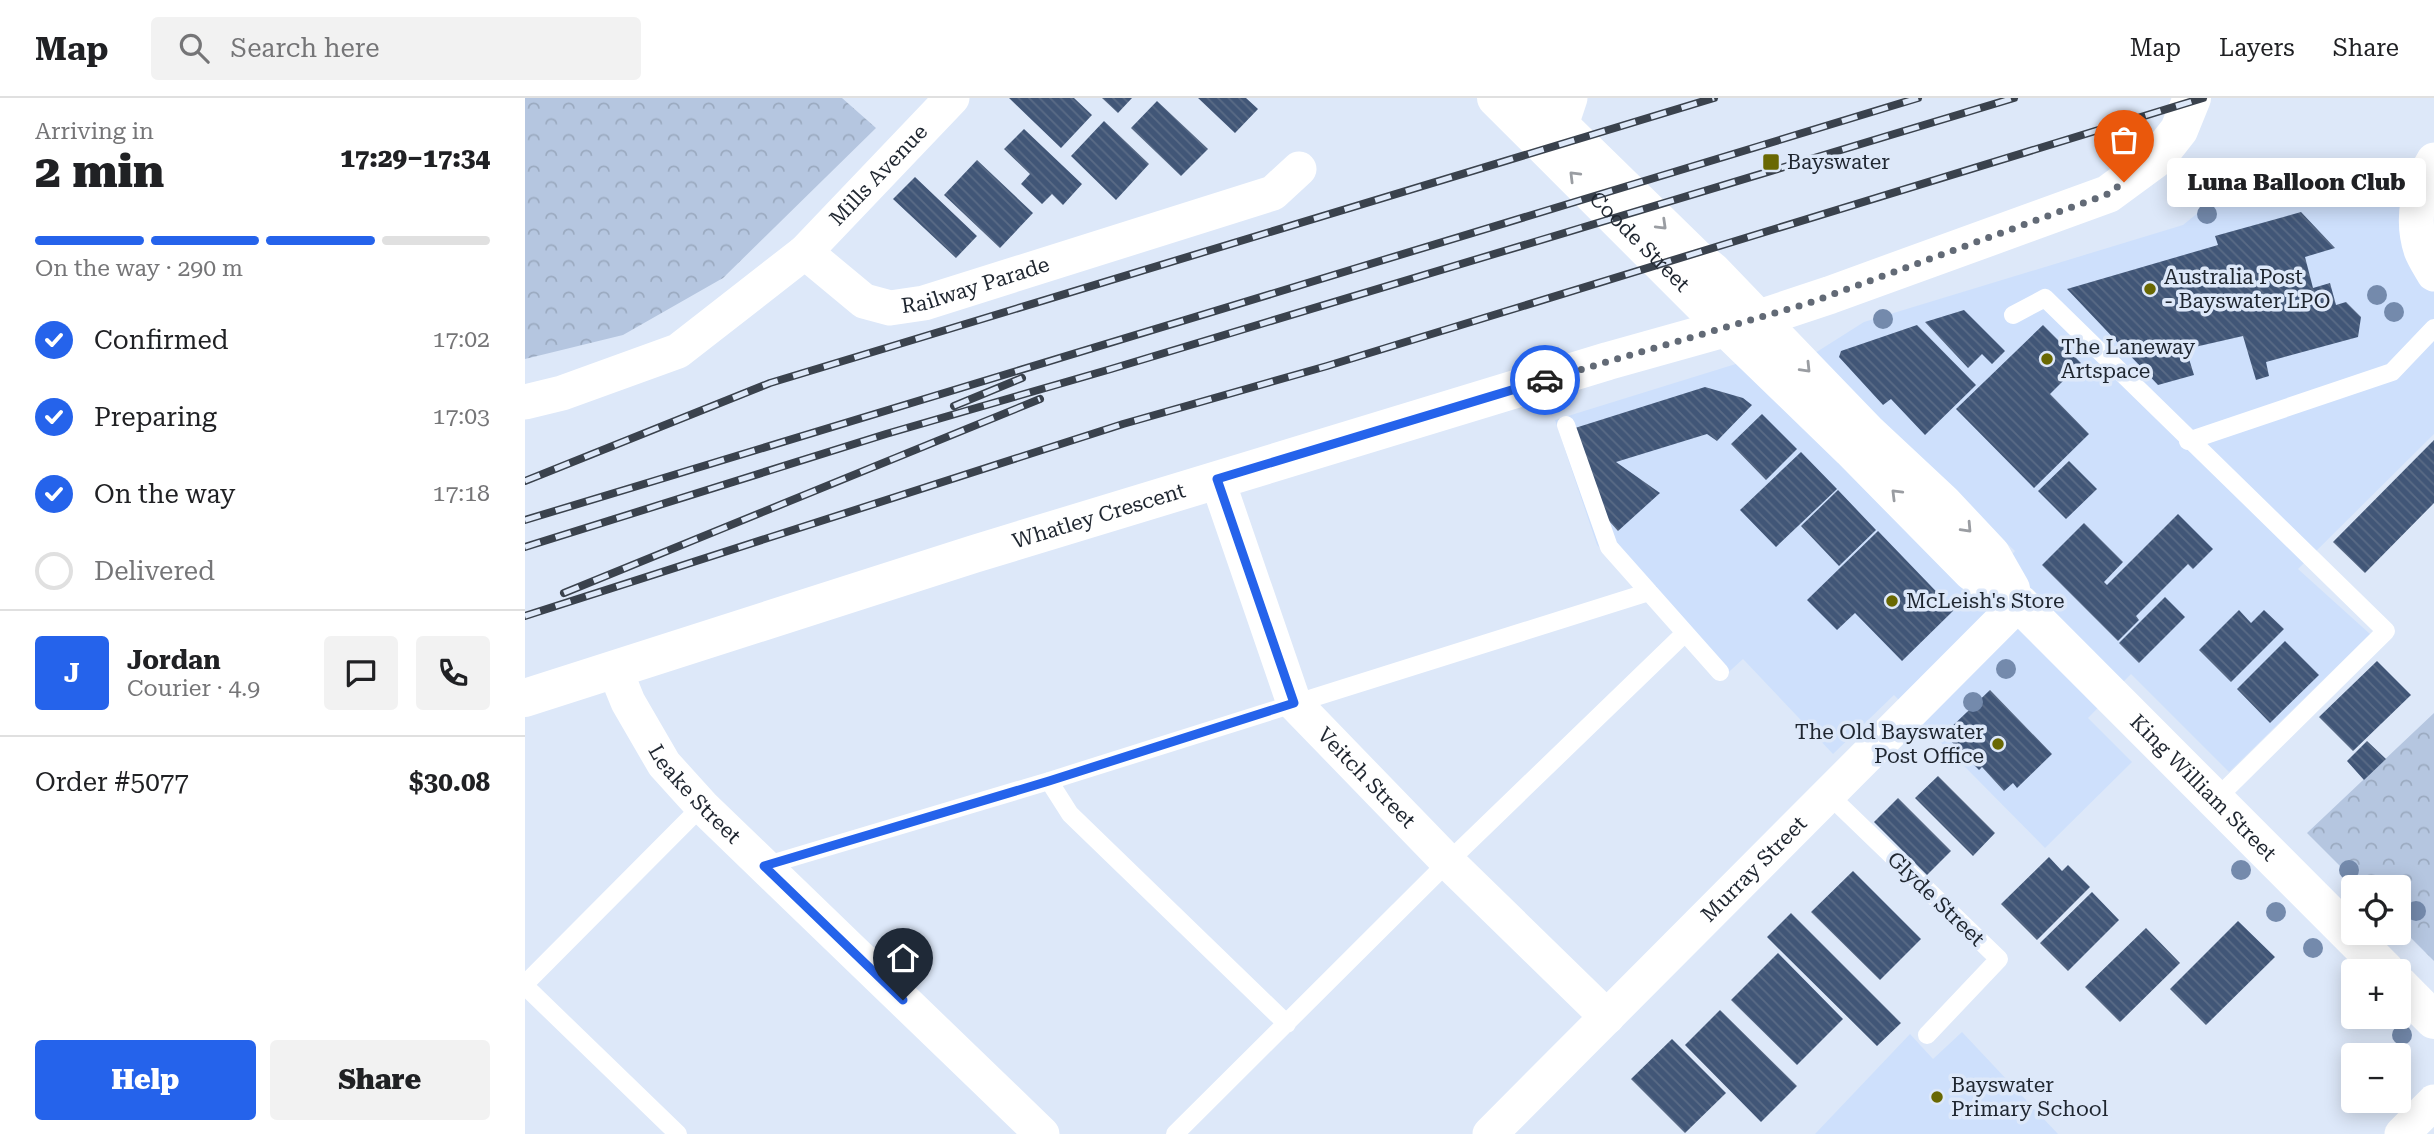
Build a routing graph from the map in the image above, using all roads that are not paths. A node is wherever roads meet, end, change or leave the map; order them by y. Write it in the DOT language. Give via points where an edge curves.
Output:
graph roads {
  1 [pos="951,98"];
  2 [pos="1496,98"];
  3 [pos="1535,98"];
  4 [pos="2192,98"];
  5 [pos="1565,112"];
  6 [pos="2432,163"];
  7 [pos="1299,169"];
  8 [pos="804,252"];
  9 [pos="2434,274"];
  10 [pos="2013,315"];
  11 [pos="1742,323"];
  12 [pos="2434,328"];
  13 [pos="1784,385"];
  14 [pos="525,402"];
  15 [pos="1566,425"];
  16 [pos="2188,441"];
  17 [pos="1217,479"];
  18 [pos="1649,592"];
  19 [pos="2019,603"];
  20 [pos="1685,633"];
  21 [pos="615,670"];
  22 [pos="1720,672"];
  23 [pos="525,698"];
  24 [pos="1294,703"];
  25 [pos="1049,781"];
  26 [pos="1829,795"];
  27 [pos="2216,799"];
  28 [pos="702,806"];
  29 [pos="1448,862"];
  30 [pos="764,866"];
  31 [pos="2374,959"];
  32 [pos="525,985"];
  33 [pos="2411,997"];
  34 [pos="1607,1017"];
  35 [pos="2434,1020"];
  36 [pos="1287,1024"];
  37 [pos="1927,1035"];
  38 [pos="2434,1102"];
  39 [pos="678,1134"];
  40 [pos="1042,1134"];
  41 [pos="1175,1134"];
  42 [pos="1490,1134"];
  43 [pos="2402,1134"];
  1 -- 8 [label="street, Mills Avenue"];
  11 -- 2 [label="main road, Coode Street, one-way"];
  3 -- 5 [label="main road, Coode Street"];
  4 -- 11 [label="main road, Whatley Crescent" via="2179,130 2157,158 2108,194"];
  5 -- 11 [label="main road, Coode Street, one-way" via="1712,271"];
  6 -- 9 [label="street" via="2421,184 2416,214 2421,250"];
  7 -- 8 [label="street, Railway Parade" via="1273,193 924,303 890,308 864,301"];
  8 -- 14 [label="street" via="678,351"];
  10 -- 16 [label="lane" via="2045,298"];
  11 -- 13 [label="main road, Coode Street"];
  11 -- 17 [label="main road, Whatley Crescent"];
  11 -- 19 [label="main road, King William Street, one-way" via="1944,504 1991,554"];
  12 -- 16 [label="lane" via="2392,372"];
  19 -- 13 [label="main road, King William Street, one-way" via="1972,572"];
  15 -- 18 [label="lane" via="1609,547"];
  16 -- 27 [label="lane" via="2386,631"];
  17 -- 21 [label="main road, Whatley Crescent"];
  17 -- 24 [label="street, Veitch Street"];
  18 -- 20 [label="lane"];
  18 -- 24 [label="lane"];
  19 -- 26 [label="street, Murray Street"];
  19 -- 27 [label="main road, King William Street"];
  20 -- 22 [label="lane"];
  20 -- 29 [label="lane"];
  21 -- 23 [label="main road, Whatley Crescent"];
  21 -- 28 [label="street, Leake Street" via="664,764"];
  24 -- 25 [label="lane"];
  24 -- 29 [label="street, Veitch Street"];
  25 -- 30 [label="lane"];
  25 -- 36 [label="lane" via="1070,814"];
  26 -- 34 [label="street, Murray Street"];
  26 -- 37 [label="lane, Glyde Street" via="1999,959"];
  27 -- 31 [label="main road, King William Street"];
  28 -- 30 [label="street, Leake Street"];
  28 -- 32 [label="lane"];
  29 -- 34 [label="street, Veitch Street"];
  29 -- 36 [label="lane"];
  30 -- 40 [label="street, Leake Street"];
  32 -- 39 [label="lane"];
  33 -- 35 [label="main road"];
  34 -- 42 [label="street, Murray Street"];
  36 -- 41 [label="lane"];
  38 -- 43 [label="street"];
}
